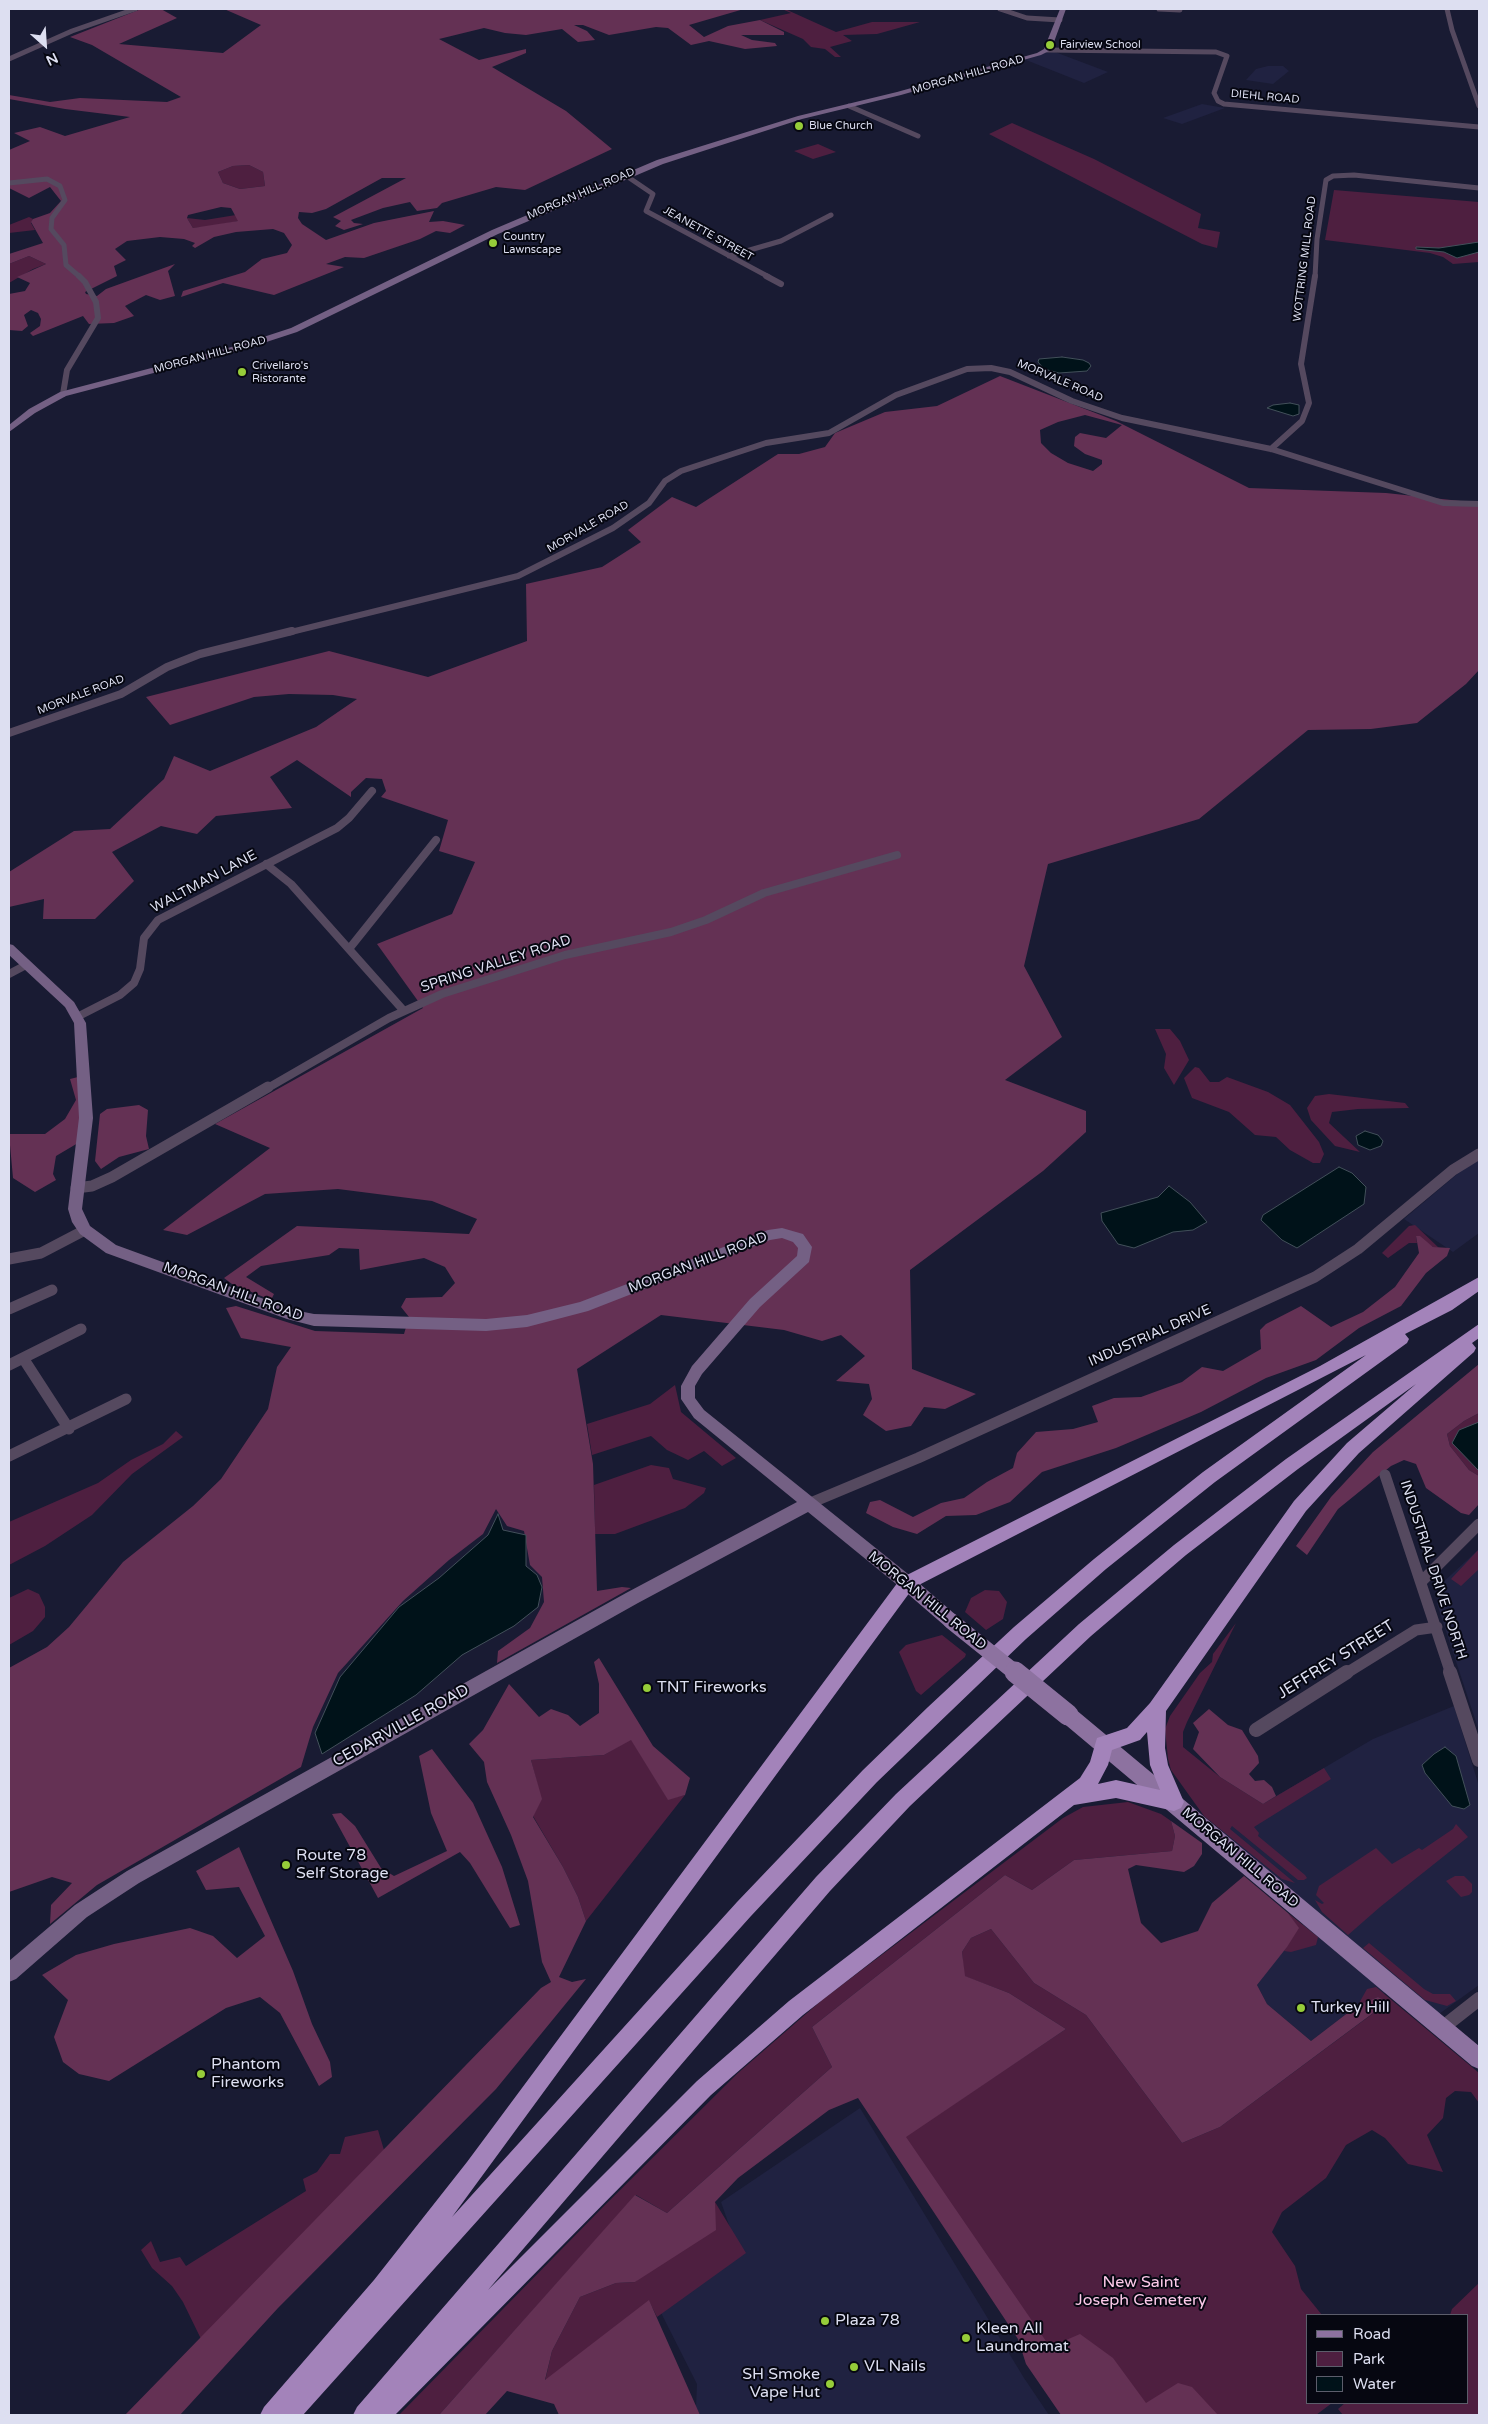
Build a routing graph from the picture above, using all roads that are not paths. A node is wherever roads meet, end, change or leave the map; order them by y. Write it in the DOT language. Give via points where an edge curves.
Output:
graph roads {
  1 [pos="135,9"];
  2 [pos="1000,9"];
  3 [pos="1063,9"];
  4 [pos="1159,9"];
  5 [pos="1447,9"];
  6 [pos="1180,10"];
  7 [pos="1060,20"];
  8 [pos="1047,50"];
  9 [pos="9,59"];
  10 [pos="1477,90"];
  11 [pos="849,106"];
  12 [pos="1479,106"];
  13 [pos="1479,126"];
  14 [pos="918,136"];
  15 [pos="626,175"];
  16 [pos="9,183"];
  17 [pos="1479,188"];
  18 [pos="831,215"];
  19 [pos="729,256"];
  20 [pos="781,284"];
  21 [pos="63,394"];
  22 [pos="9,430"];
  23 [pos="1271,449"];
  24 [pos="1479,504"];
  25 [pos="9,733"];
  26 [pos="372,791"];
  27 [pos="436,840"];
  28 [pos="897,855"];
  29 [pos="266,864"];
  30 [pos="9,948"];
  31 [pos="349,949"];
  32 [pos="26,965"];
  33 [pos="9,974"];
  34 [pos="404,1011"];
  35 [pos="77,1017"];
  36 [pos="1479,1154"];
  37 [pos="76,1188"];
  38 [pos="85,1230"];
  39 [pos="9,1259"];
  40 [pos="1479,1283"];
  41 [pos="52,1290"];
  42 [pos="1454,1300"];
  43 [pos="9,1309"];
  44 [pos="81,1329"];
  45 [pos="1479,1330"];
  46 [pos="1479,1338"];
  47 [pos="23,1358"];
  48 [pos="9,1364"];
  49 [pos="126,1399"];
  50 [pos="68,1429"];
  51 [pos="9,1456"];
  52 [pos="1385,1475"];
  53 [pos="808,1504"];
  54 [pos="1479,1524"];
  55 [pos="1422,1581"];
  56 [pos="906,1583"];
  57 [pos="1437,1627"];
  58 [pos="1157,1709"];
  59 [pos="1256,1730"];
  60 [pos="1104,1744"];
  61 [pos="1479,1760"];
  62 [pos="1065,1801"];
  63 [pos="1174,1802"];
  64 [pos="9,1973"];
  65 [pos="1479,1999"];
  66 [pos="1442,2028"];
  67 [pos="1479,2059"];
  68 [pos="272,2415"];
  69 [pos="288,2415"];
  70 [pos="364,2415"];
  71 [pos="379,2415"];
  1 -- 9 [label="street" via="72,31"];
  2 -- 7 [label="street" via="1027,18"];
  3 -- 7 [label="main road"];
  4 -- 6 [label="street"];
  5 -- 10 [label="street" via="1452,30"];
  7 -- 8 [label="main road"];
  8 -- 11 [label="main road, MORGAN HILL ROAD" via="927,87"];
  8 -- 13 [label="street, DIEHL ROAD" via="1216,52 1227,56 1214,93 1224,104"];
  10 -- 12 [label="street"];
  11 -- 14 [label="street"];
  11 -- 15 [label="main road, MORGAN HILL ROAD" via="796,118"];
  15 -- 19 [label="street, JEANETTE STREET" via="653,194 646,211"];
  15 -- 21 [label="main road, MORGAN HILL ROAD" via="496,232 278,336"];
  16 -- 21 [label="street" via="47,179 60,186 65,200 52,218 52,229 64,245 66,265 85,282 96,302 98,318 67,370"];
  17 -- 23 [label="street, WOTTRING MILL ROAD" via="1354,175 1333,176 1326,180 1315,278 1300,364 1309,403 1302,422"];
  18 -- 19 [label="street" via="781,241"];
  19 -- 20 [label="street, JEANETTE STREET"];
  21 -- 22 [label="main road, MORGAN HILL ROAD" via="32,411"];
  23 -- 24 [label="street, MORVALE ROAD" via="1443,503"];
  23 -- 25 [label="street, MORVALE ROAD" via="1122,418 1072,401 1010,372 986,368 967,370 896,395 829,432 766,443 681,471 665,482 649,502 620,523 518,576 200,654 172,664 117,696"];
  26 -- 29 [label="street, WALTMAN LANE" via="344,824"];
  27 -- 31 [label="street"];
  28 -- 34 [label="street, SPRING VALLEY ROAD" via="764,893 674,931 549,960 451,991"];
  29 -- 31 [label="street" via="291,884"];
  29 -- 35 [label="street, WALTMAN LANE" via="158,920 144,938 140,969 134,983 120,996"];
  30 -- 32 [label="main road, MORGAN HILL ROAD"];
  31 -- 34 [label="street"];
  32 -- 33 [label="street"];
  32 -- 35 [label="main road, MORGAN HILL ROAD" via="70,1005"];
  34 -- 37 [label="street, SPRING VALLEY ROAD" via="109,1178"];
  35 -- 37 [label="main road, MORGAN HILL ROAD" via="82,1037 86,1118"];
  36 -- 53 [label="street, INDUSTRIAL DRIVE" via="1453,1170 1358,1249 1315,1277 918,1458"];
  37 -- 38 [label="main road, MORGAN HILL ROAD" via="75,1209"];
  38 -- 39 [label="street" via="41,1253"];
  38 -- 53 [label="main road, MORGAN HILL ROAD" via="111,1249 299,1317 332,1322 474,1325 517,1322 562,1313 614,1296 768,1235 782,1233 795,1236 804,1243 804,1258 755,1303 697,1370 687,1393 699,1414"];
  40 -- 42 [label="highway"];
  41 -- 43 [label="street"];
  42 -- 56 [label="highway" via="1326,1370"];
  42 -- 69 [label="highway" via="1209,1477 1100,1564 935,1713 870,1776 744,1909"];
  44 -- 47 [label="street"];
  45 -- 70 [label="highway" via="1292,1464 1180,1550 1085,1630 903,1800 823,1884"];
  46 -- 58 [label="highway" via="1353,1448 1300,1506"];
  47 -- 48 [label="street"];
  47 -- 50 [label="street"];
  49 -- 50 [label="street"];
  50 -- 51 [label="street"];
  52 -- 55 [label="street, INDUSTRIAL DRIVE NORTH"];
  53 -- 56 [label="main road, MORGAN HILL ROAD"];
  53 -- 64 [label="main road, CEDARVILLE ROAD" via="623,1603 133,1877 82,1912"];
  54 -- 55 [label="street"];
  55 -- 57 [label="street, INDUSTRIAL DRIVE NORTH"];
  56 -- 60 [label="main road, MORGAN HILL ROAD, bridge"];
  56 -- 68 [label="highway" via="475,2170 382,2288"];
  57 -- 59 [label="street, JEFFREY STREET" via="1416,1630"];
  57 -- 61 [label="street, INDUSTRIAL DRIVE NORTH"];
  58 -- 60 [label="highway" via="1132,1734"];
  58 -- 63 [label="highway" via="1157,1757"];
  60 -- 62 [label="highway" via="1095,1775"];
  60 -- 63 [label="main road, MORGAN HILL ROAD"];
  62 -- 63 [label="highway" via="1112,1789"];
  62 -- 71 [label="highway" via="803,2002 746,2051 697,2095"];
  63 -- 66 [label="main road, MORGAN HILL ROAD"];
  65 -- 66 [label="street"];
  66 -- 67 [label="main road, MORGAN HILL ROAD"];
}
